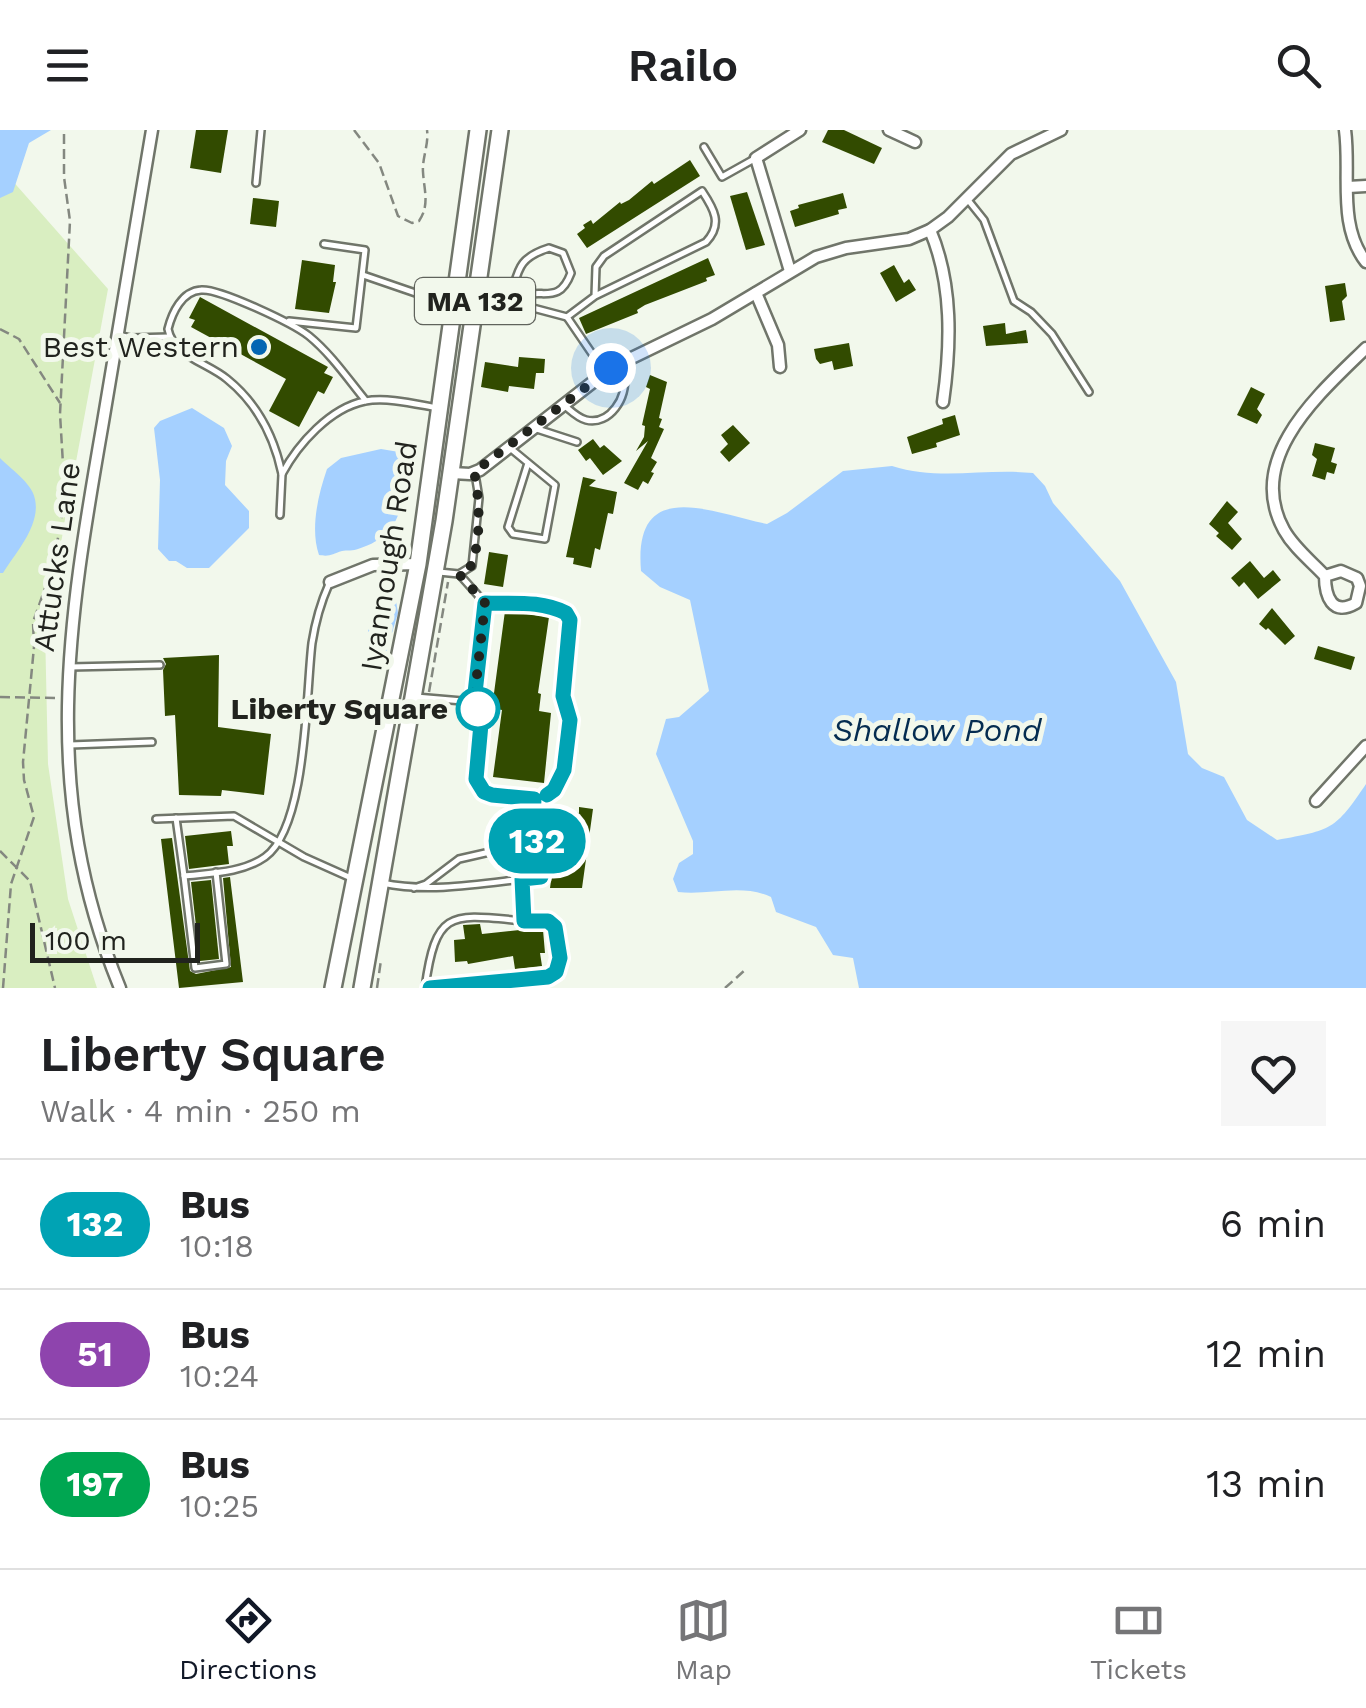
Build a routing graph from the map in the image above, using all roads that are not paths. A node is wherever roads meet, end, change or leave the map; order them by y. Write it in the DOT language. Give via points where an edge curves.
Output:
graph roads {
  1 [pos="152,130"];
  2 [pos="261,130"];
  3 [pos="478,130"];
  4 [pos="500,130"];
  5 [pos="800,130"];
  6 [pos="889,130"];
  7 [pos="1060,130"];
  8 [pos="1345,130"];
  9 [pos="914,142"];
  10 [pos="704,146"];
  11 [pos="756,158"];
  12 [pos="256,184"];
  13 [pos="1348,186"];
  14 [pos="1366,186"];
  15 [pos="966,198"];
  16 [pos="930,230"];
  17 [pos="324,244"];
  18 [pos="1366,262"];
  19 [pos="790,271"];
  20 [pos="362,275"];
  21 [pos="756,293"];
  22 [pos="476,294"];
  23 [pos="595,296"];
  24 [pos="456,301"];
  25 [pos="509,301"];
  26 [pos="519,304"];
  27 [pos="567,317"];
  28 [pos="287,321"];
  29 [pos="118,335"];
  30 [pos="169,337"];
  31 [pos="1366,348"];
  32 [pos="780,367"];
  33 [pos="611,368"];
  34 [pos="1089,392"];
  35 [pos="366,401"];
  36 [pos="943,402"];
  37 [pos="564,405"];
  38 [pos="441,408"];
  39 [pos="534,428"];
  40 [pos="577,442"];
  41 [pos="510,448"];
  42 [pos="528,463"];
  43 [pos="474,472"];
  44 [pos="452,473"];
  45 [pos="282,474"];
  46 [pos="280,515"];
  47 [pos="418,564"];
  48 [pos="443,572"];
  49 [pos="459,574"];
  50 [pos="1325,576"];
  51 [pos="330,582"];
  52 [pos="485,603"];
  53 [pos="160,665"];
  54 [pos="67,666"];
  55 [pos="414,696"];
  56 [pos="474,702"];
  57 [pos="152,742"];
  58 [pos="67,745"];
  59 [pos="1366,746"];
  60 [pos="534,799"];
  61 [pos="1316,801"];
  62 [pos="176,818"];
  63 [pos="156,819"];
  64 [pos="532,842"];
  65 [pos="280,843"];
  66 [pos="216,872"];
  67 [pos="184,876"];
  68 [pos="354,879"];
  69 [pos="522,879"];
  70 [pos="378,882"];
  71 [pos="414,888"];
  72 [pos="524,921"];
  73 [pos="478,986"];
  74 [pos="120,988"];
  75 [pos="334,988"];
  76 [pos="362,988"];
  77 [pos="428,988"];
  1 -- 29 [label="street, Attucks Lane"];
  2 -- 12 [label="lane"];
  3 -- 24 [label="main road, Iyannough Road / MA 132"];
  4 -- 22 [label="main road, Iyannough Road / MA 132"];
  5 -- 11 [label="street"];
  6 -- 9 [label="street"];
  7 -- 15 [label="street" via="1012,154"];
  8 -- 13 [label="street"];
  10 -- 11 [label="lane" via="722,177"];
  11 -- 19 [label="street"];
  13 -- 14 [label="street"];
  13 -- 18 [label="street" via="1348,223"];
  15 -- 16 [label="street"];
  15 -- 34 [label="lane" via="984,220 1014,301 1052,334"];
  16 -- 19 [label="street" via="830,252"];
  16 -- 36 [label="street" via="948,309"];
  17 -- 20 [label="lane" via="364,250"];
  19 -- 21 [label="street"];
  20 -- 24 [label="lane"];
  20 -- 28 [label="lane" via="356,328"];
  21 -- 32 [label="street" via="778,344"];
  21 -- 33 [label="street"];
  22 -- 25 [label="lane"];
  22 -- 44 [label="main road, Iyannough Road / MA 132"];
  23 -- 23 [label="lane" via="711,237 716,215 702,192 604,256 596,267"];
  23 -- 27 [label="lane"];
  24 -- 38 [label="main road, Iyannough Road / MA 132"];
  25 -- 26 [label="lane"];
  25 -- 26 [label="lane" via="513,277 529,258 548,248 562,253 571,273 564,287 550,295 528,293"];
  26 -- 27 [label="lane"];
  27 -- 33 [label="lane" via="595,358"];
  28 -- 30 [label="lane" via="204,289 182,300"];
  28 -- 35 [label="lane" via="318,344"];
  29 -- 30 [label="lane"];
  29 -- 54 [label="street, Attucks Lane"];
  30 -- 45 [label="lane" via="225,376 262,417"];
  31 -- 50 [label="street" via="1294,423 1275,474 1283,529"];
  33 -- 37 [label="street"];
  33 -- 37 [label="lane" via="624,377 626,390 609,413 590,421"];
  35 -- 38 [label="lane"];
  35 -- 45 [label="lane" via="318,430"];
  37 -- 39 [label="street"];
  38 -- 47 [label="main road, Iyannough Road / MA 132"];
  39 -- 40 [label="lane"];
  39 -- 41 [label="street"];
  41 -- 42 [label="lane"];
  41 -- 43 [label="street"];
  42 -- 42 [label="lane" via="556,491 545,540 508,527"];
  43 -- 44 [label="street"];
  43 -- 49 [label="lane" via="475,556"];
  44 -- 48 [label="main road, Iyannough Road / MA 132"];
  45 -- 46 [label="lane"];
  47 -- 51 [label="street" via="373,564"];
  47 -- 68 [label="main road, Iyannough Road / MA 132"];
  48 -- 49 [label="lane"];
  48 -- 55 [label="main road, Iyannough Road / MA 132"];
  49 -- 52 [label="lane"];
  51 -- 65 [label="lane" via="312,641 302,756"];
  52 -- 56 [label="lane"];
  52 -- 60 [label="lane" via="549,607 570,620 564,770 554,790"];
  53 -- 54 [label="lane"];
  54 -- 58 [label="street, Attucks Lane"];
  55 -- 56 [label="lane"];
  55 -- 70 [label="main road, Iyannough Road / MA 132"];
  56 -- 60 [label="lane" via="481,724 475,772 480,787 492,795"];
  57 -- 58 [label="lane"];
  58 -- 74 [label="street, Attucks Lane" via="85,877"];
  59 -- 61 [label="street"];
  60 -- 64 [label="lane"];
  62 -- 63 [label="lane"];
  62 -- 65 [label="lane" via="234,816"];
  62 -- 67 [label="lane"];
  64 -- 69 [label="lane" via="538,841 541,877"];
  64 -- 71 [label="lane" via="459,859"];
  65 -- 66 [label="lane" via="242,868"];
  65 -- 68 [label="lane"];
  66 -- 67 [label="lane"];
  66 -- 67 [label="lane" via="226,964 195,968"];
  68 -- 75 [label="main road, Iyannough Road / MA 132"];
  69 -- 71 [label="lane"];
  69 -- 72 [label="lane"];
  70 -- 71 [label="lane"];
  70 -- 76 [label="main road, Iyannough Road / MA 132"];
  72 -- 73 [label="lane" via="555,927 556,972"];
  72 -- 77 [label="lane" via="465,918 444,925 432,944"];
  73 -- 77 [label="lane"];
}
